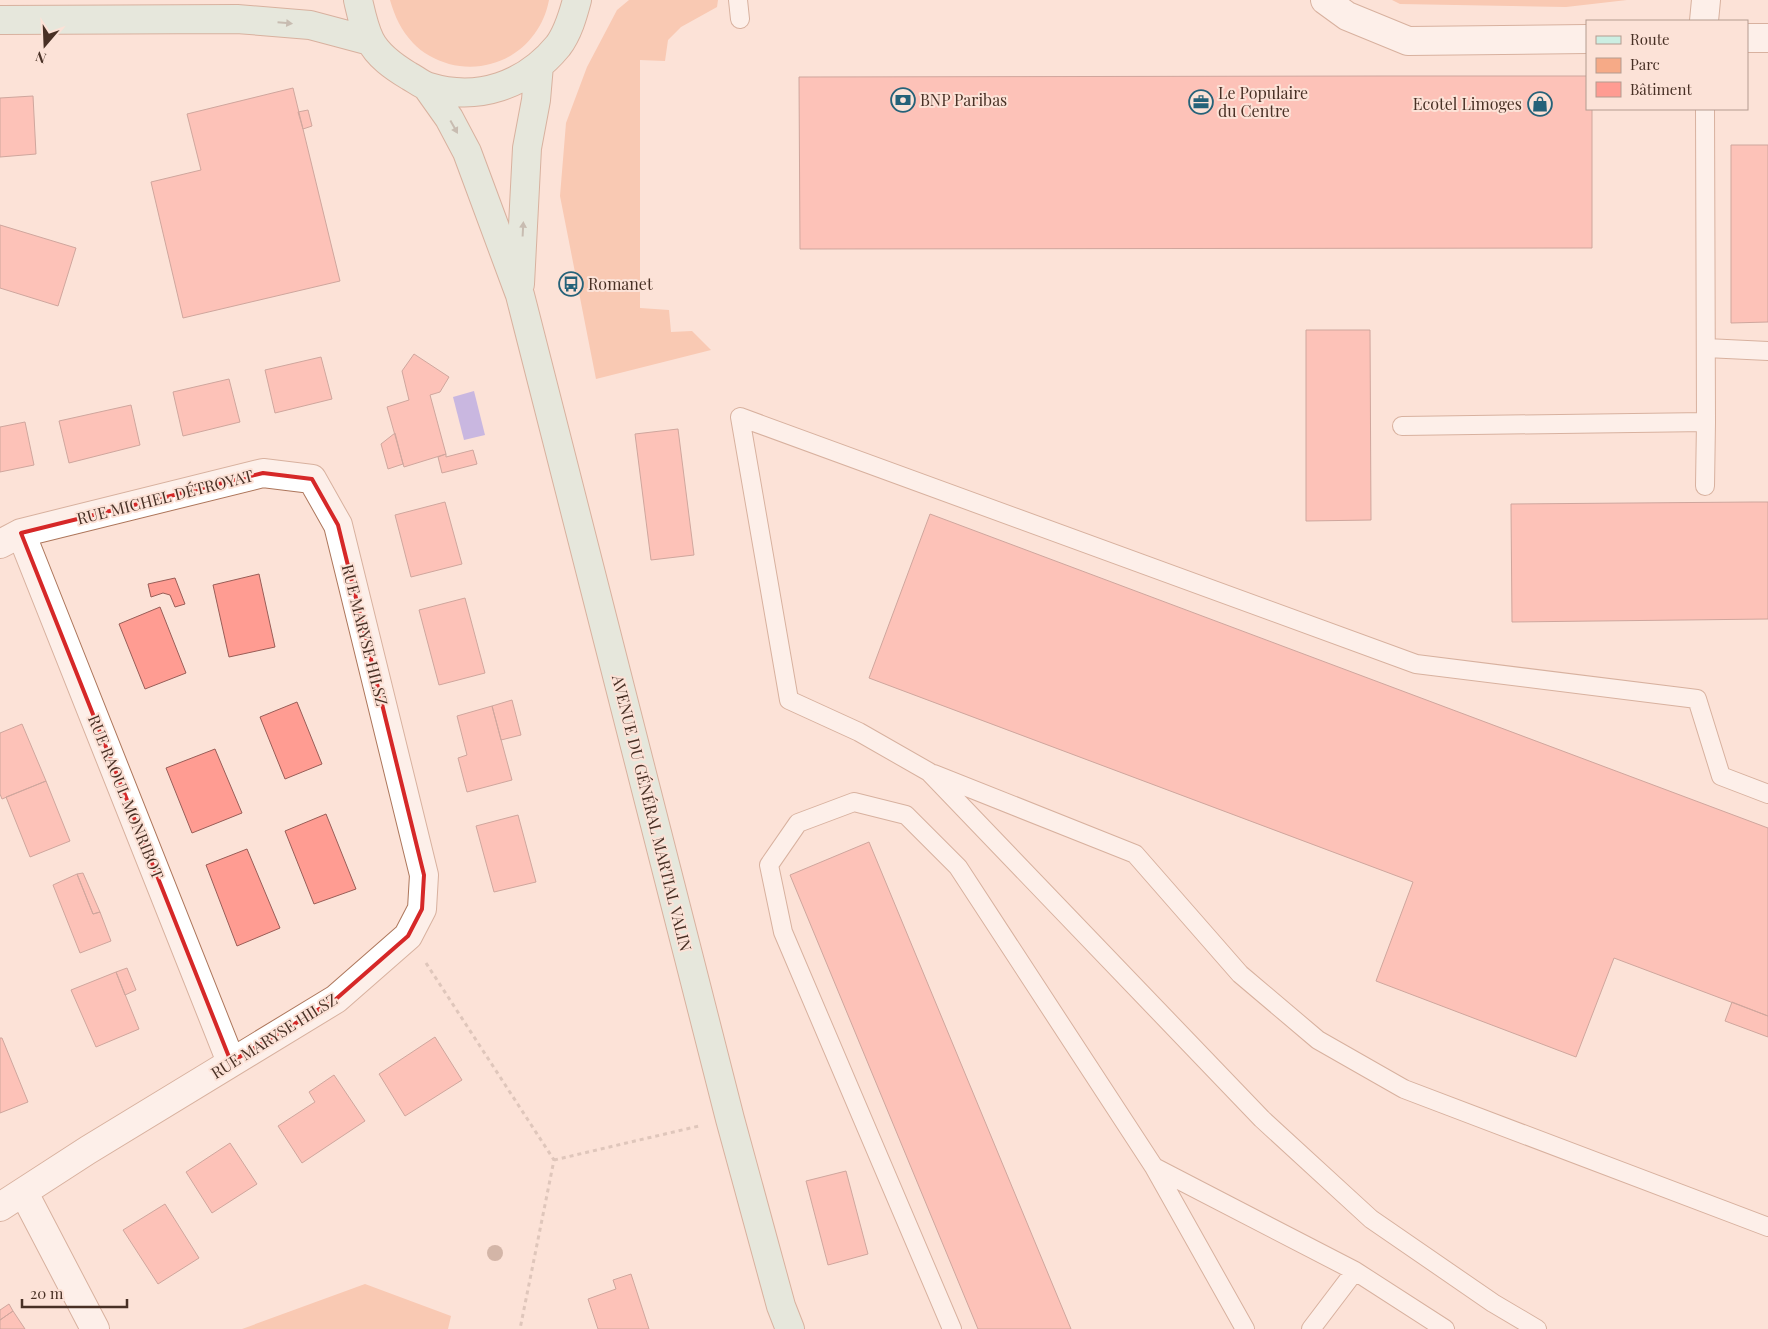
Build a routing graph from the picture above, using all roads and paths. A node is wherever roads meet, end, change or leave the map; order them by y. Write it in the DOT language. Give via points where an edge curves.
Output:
graph roads {
  1 [pos="271,0"];
  2 [pos="358,0"];
  3 [pos="577,0"];
  4 [pos="738,0"];
  5 [pos="1325,0"];
  6 [pos="1706,0"];
  7 [pos="237,19"];
  8 [pos="740,19"];
  9 [pos="0,20"];
  10 [pos="1704,20"];
  11 [pos="1748,38"];
  12 [pos="1768,38"];
  13 [pos="1586,39"];
  14 [pos="370,41"];
  15 [pos="539,65"];
  16 [pos="427,87"];
  17 [pos="1705,110"];
  18 [pos="520,295"];
  19 [pos="1706,348"];
  20 [pos="1768,351"];
  21 [pos="1706,422"];
  22 [pos="1402,426"];
  23 [pos="1705,486"];
  24 [pos="338,525"];
  25 [pos="10,539"];
  26 [pos="929,772"];
  27 [pos="1768,794"];
  28 [pos="408,936"];
  29 [pos="231,1062"];
  30 [pos="730,1119"];
  31 [pos="554,1160"];
  32 [pos="1154,1167"];
  33 [pos="24,1193"];
  34 [pos="0,1207"];
  35 [pos="1768,1227"];
  36 [pos="1355,1272"];
  37 [pos="94,1329"];
  38 [pos="520,1329"];
  39 [pos="790,1329"];
  40 [pos="952,1329"];
  41 [pos="1245,1329"];
  42 [pos="1311,1329"];
  43 [pos="1445,1329"];
  44 [pos="1537,1329"];
  1 -- 7 [label="main road"];
  2 -- 14 [label="main road"];
  3 -- 15 [label="main road" via="559,45"];
  4 -- 8 [label="lane"];
  5 -- 13 [label="street" via="1347,16 1408,41"];
  6 -- 10 [label="street"];
  7 -- 9 [label="main road"];
  7 -- 14 [label="main road, one-way" via="310,25"];
  11 -- 12 [label="street"];
  14 -- 16 [label="main road" via="381,56"];
  15 -- 16 [label="main road" via="517,81 486,92 455,92"];
  18 -- 15 [label="main road, AVENUE DU GÉNÉRAL MARTIAL VALIN, one-way" via="527,148"];
  16 -- 18 [label="main road, AVENUE DU GÉNÉRAL MARTIAL VALIN, one-way" via="468,152"];
  17 -- 19 [label="lane"];
  18 -- 30 [label="main road, AVENUE DU GÉNÉRAL MARTIAL VALIN"];
  19 -- 20 [label="lane"];
  19 -- 21 [label="lane"];
  21 -- 22 [label="lane"];
  21 -- 23 [label="lane"];
  24 -- 25 [label="street, RUE MICHEL DÉTROYAT" via="312,479 263,473"];
  24 -- 28 [label="street, RUE MARYSE HILSZ" via="424,875 422,909"];
  25 -- 29 [label="street, RUE RAOUL MONRIBOT"];
  26 -- 27 [label="lane" via="858,732 789,700 740,417 1416,664 1697,699 1721,776"];
  26 -- 35 [label="lane" via="1135,854 1240,974 1318,1040 1404,1089"];
  26 -- 44 [label="lane" via="1262,1119 1371,1219 1493,1303"];
  28 -- 29 [label="street, RUE MARYSE HILSZ" via="336,999"];
  28 -- 31 [label="path"];
  29 -- 33 [label="street, RUE MARYSE HILSZ"];
  30 -- 31 [label="path"];
  30 -- 39 [label="main road, AVENUE DU GÉNÉRAL MARTIAL VALIN"];
  31 -- 38 [label="path"];
  32 -- 36 [label="lane"];
  32 -- 40 [label="lane" via="958,867 906,815 854,802 798,823 769,865 783,932"];
  32 -- 41 [label="lane"];
  33 -- 34 [label="street, RUE MARYSE HILSZ"];
  33 -- 37 [label="street"];
  36 -- 42 [label="lane"];
  36 -- 43 [label="lane"];
}
